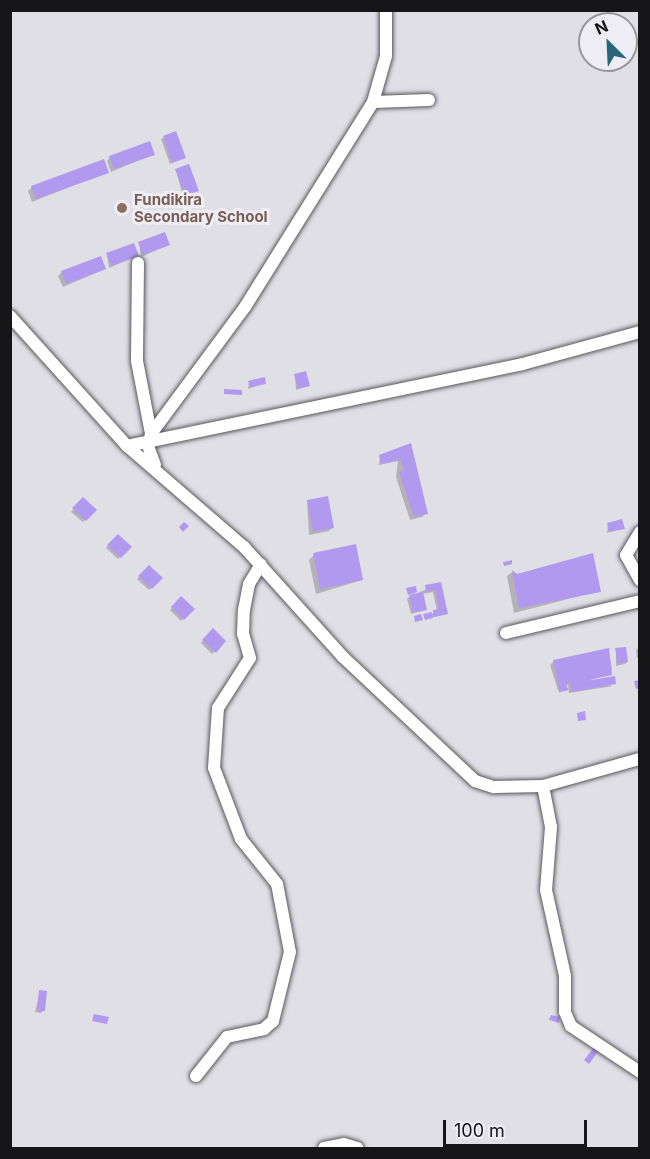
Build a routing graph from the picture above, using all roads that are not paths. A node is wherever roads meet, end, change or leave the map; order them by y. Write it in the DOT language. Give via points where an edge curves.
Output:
graph roads {
  1 [pos="386,10"];
  2 [pos="429,100"];
  3 [pos="373,102"];
  4 [pos="138,263"];
  5 [pos="10,316"];
  6 [pos="23,328"];
  7 [pos="639,332"];
  8 [pos="10,334"];
  9 [pos="151,436"];
  10 [pos="127,446"];
  11 [pos="155,465"];
  12 [pos="639,532"];
  13 [pos="261,564"];
  14 [pos="639,580"];
  15 [pos="639,601"];
  16 [pos="506,633"];
  17 [pos="639,759"];
  18 [pos="543,786"];
  19 [pos="639,1072"];
  20 [pos="196,1076"];
  21 [pos="324,1149"];
  22 [pos="357,1149"];
  1 -- 3 [label="street" via="386,56"];
  2 -- 3 [label="street"];
  3 -- 9 [label="street" via="245,307"];
  4 -- 9 [label="street" via="137,361"];
  5 -- 6 [label="street"];
  6 -- 8 [label="street"];
  6 -- 10 [label="street"];
  7 -- 9 [label="street" via="523,364"];
  9 -- 10 [label="street"];
  9 -- 11 [label="street"];
  10 -- 11 [label="street"];
  11 -- 13 [label="street"];
  12 -- 14 [label="street" via="626,555"];
  13 -- 18 [label="street" via="343,657 475,781 494,787"];
  13 -- 20 [label="street" via="249,584 244,610 243,634 250,658 218,708 214,768 241,840 277,884 290,952 273,1021 264,1029 227,1037"];
  15 -- 16 [label="street"];
  17 -- 18 [label="street"];
  18 -- 19 [label="street" via="551,826 546,890 565,976 565,1012 572,1026"];
  21 -- 22 [label="street" via="344,1144"];
}
